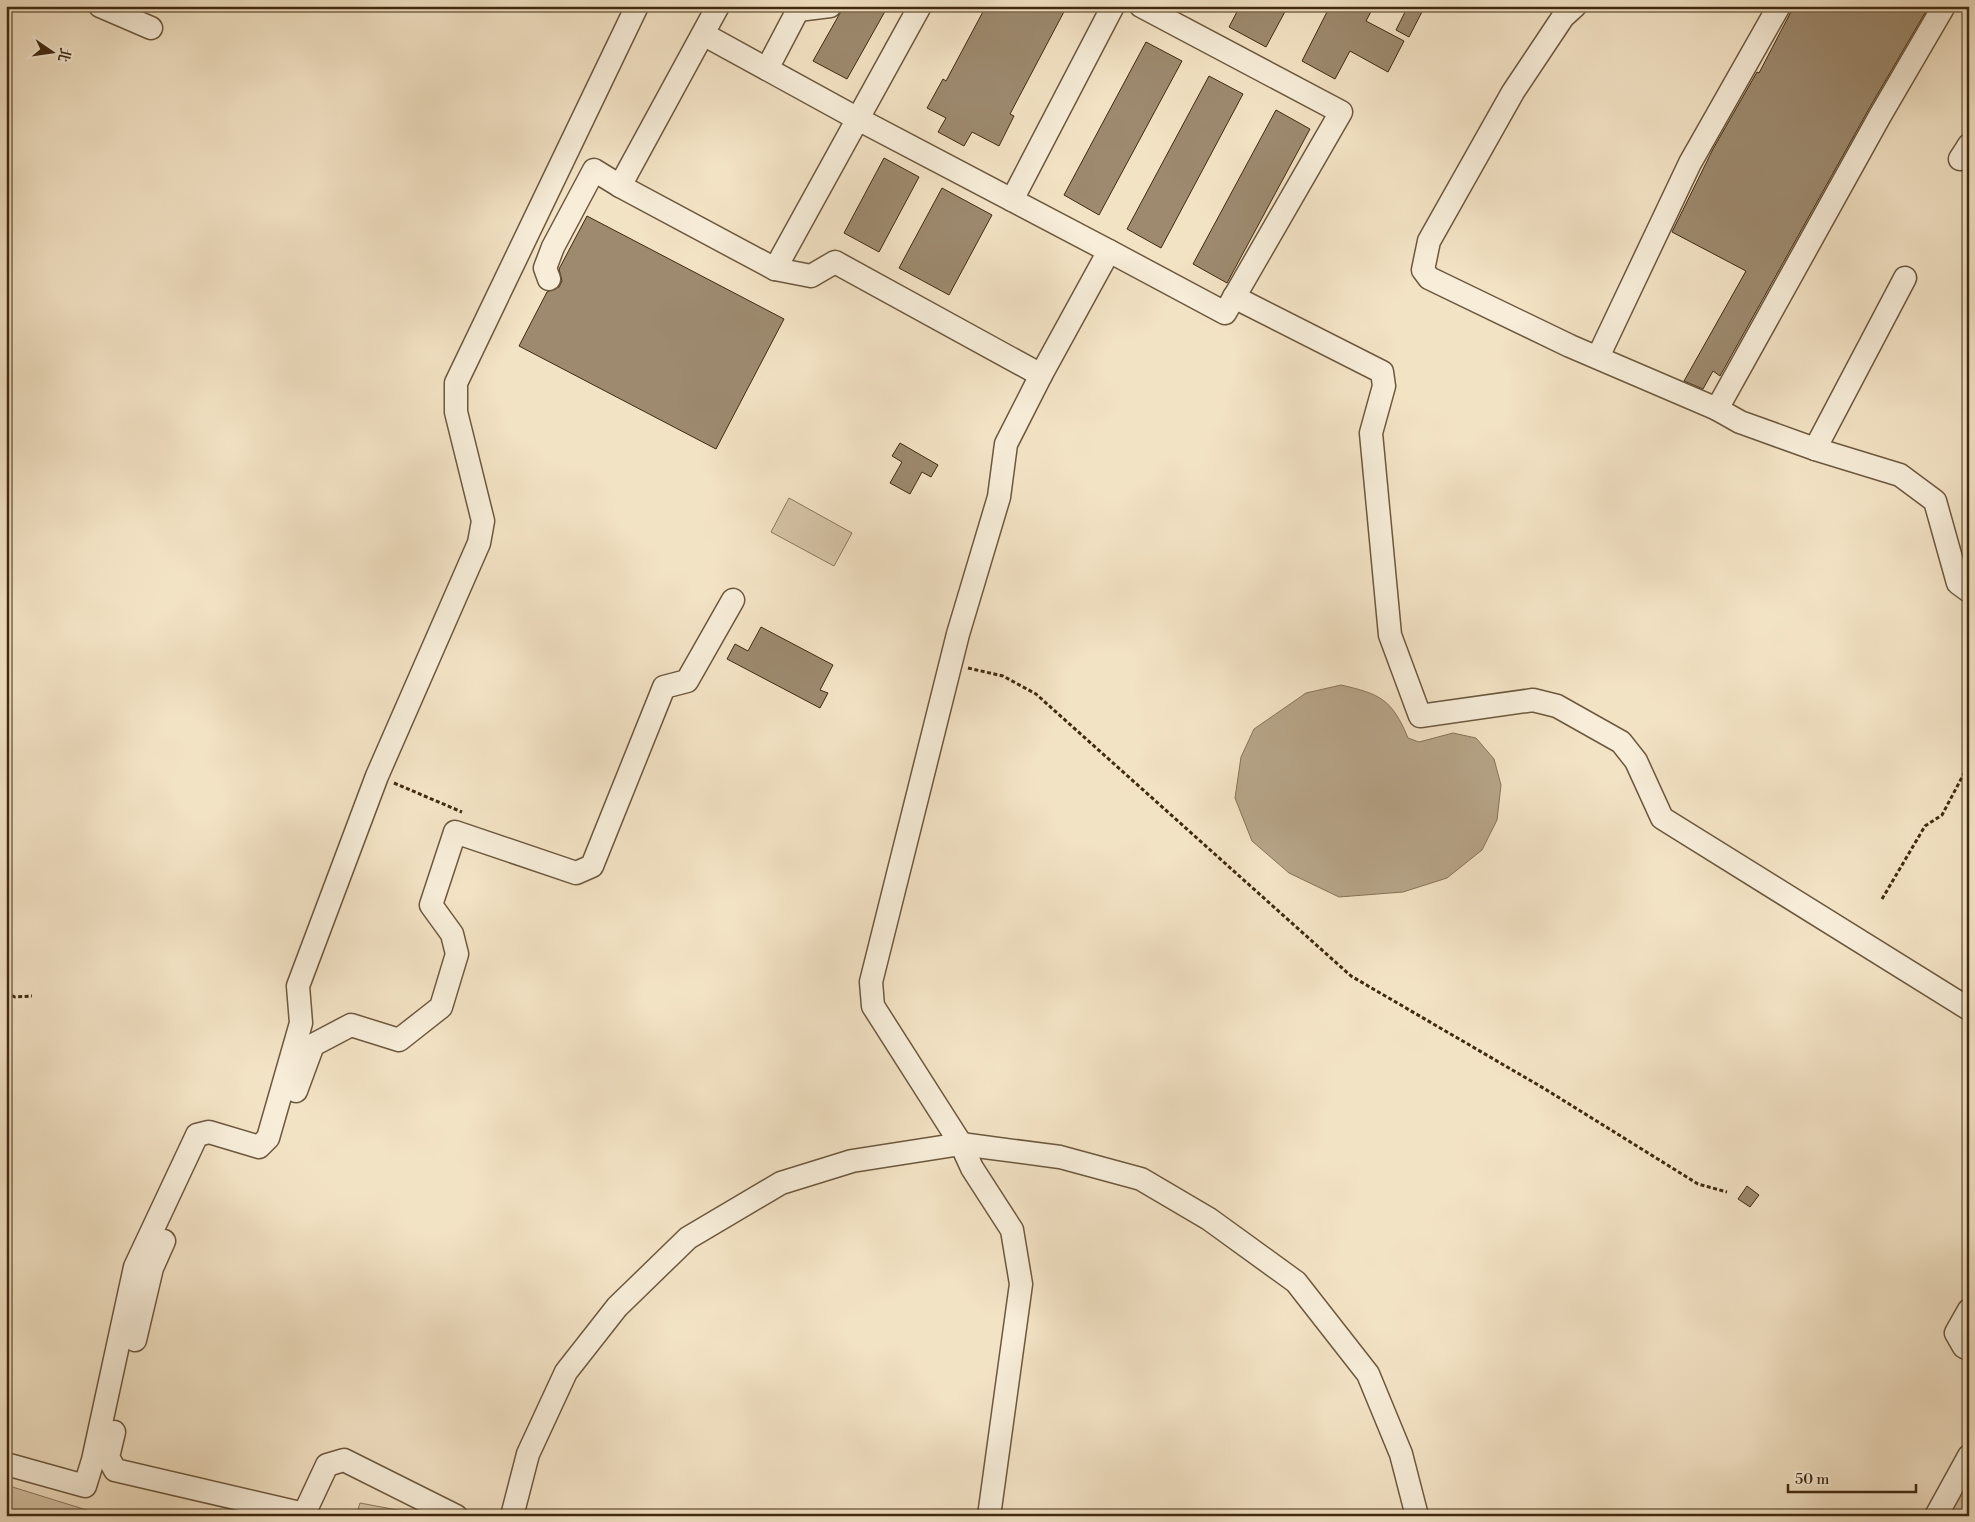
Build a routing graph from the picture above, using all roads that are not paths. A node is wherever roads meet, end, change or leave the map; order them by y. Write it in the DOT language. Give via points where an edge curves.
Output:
graph roads {
  1 [pos="100,6"];
  2 [pos="637,6"];
  3 [pos="718,6"];
  4 [pos="830,6"];
  5 [pos="920,6"];
  6 [pos="1113,6"];
  7 [pos="1141,6"];
  8 [pos="1575,6"];
  9 [pos="1779,6"];
  10 [pos="1944,6"];
  11 [pos="799,8"];
  12 [pos="151,28"];
  13 [pos="703,34"];
  14 [pos="768,69"];
  15 [pos="858,119"];
  16 [pos="620,186"];
  17 [pos="1012,200"];
  18 [pos="1109,251"];
  19 [pos="775,269"];
  20 [pos="1905,278"];
  21 [pos="549,280"];
  22 [pos="1234,298"];
  23 [pos="1598,357"];
  24 [pos="1041,375"];
  25 [pos="1717,409"];
  26 [pos="1816,449"];
  27 [pos="1969,591"];
  28 [pos="733,600"];
  29 [pos="1969,1009"];
  30 [pos="961,1144"];
  31 [pos="1969,1310"];
  32 [pos="1969,1349"];
  33 [pos="1969,1456"];
  34 [pos="6,1464"];
  35 [pos="456,1516"];
  36 [pos="512,1516"];
  37 [pos="989,1516"];
  38 [pos="1417,1516"];
  39 [pos="1936,1516"];
  1 -- 12 [label="street"];
  2 -- 34 [label="street" via="456,383 456,412 483,521 479,543 377,776 298,986 301,1023 268,1138 259,1147 209,1132 197,1135 135,1266 93,1460 84,1486"];
  3 -- 13 [label="street"];
  4 -- 11 [label="street"];
  5 -- 15 [label="street"];
  6 -- 17 [label="street"];
  7 -- 22 [label="street" via="1341,112"];
  8 -- 23 [label="street" via="1563,17 1513,92 1430,242 1423,270 1430,278"];
  9 -- 23 [label="street" via="1690,163"];
  10 -- 25 [label="street"];
  11 -- 14 [label="street"];
  13 -- 14 [label="street"];
  13 -- 16 [label="street"];
  14 -- 15 [label="street"];
  15 -- 17 [label="street"];
  15 -- 19 [label="street"];
  16 -- 19 [label="street"];
  16 -- 21 [label="street" via="594,170 553,247 545,268"];
  17 -- 18 [label="street"];
  18 -- 22 [label="street" via="1225,313"];
  18 -- 24 [label="street"];
  19 -- 24 [label="street" via="811,276 835,262"];
  20 -- 26 [label="street"];
  22 -- 29 [label="street" via="1382,372 1384,386 1371,433 1390,635 1420,716 1533,700 1557,706 1621,742 1636,761 1662,818"];
  23 -- 25 [label="street"];
  24 -- 30 [label="street" via="1006,444 999,497 950,664 871,982 873,1006"];
  25 -- 26 [label="street" via="1740,422"];
  26 -- 27 [label="street" via="1900,475 1934,501 1958,584"];
  28 -- 35 [label="street" via="687,681 664,687 592,866 576,873 455,832 431,905 452,934 457,954 442,1007 399,1040 351,1025 313,1045 274,1153 259,1160 216,1146 208,1149 152,1268 108,1458 115,1470 304,1514 327,1465 344,1460"];
  30 -- 36 [label="street" via="852,1161 781,1182 688,1238 617,1307 566,1372 528,1454"];
  30 -- 37 [label="street" via="972,1168 1012,1230 1020,1284"];
  30 -- 38 [label="street" via="1060,1157 1141,1180 1209,1219 1296,1282 1368,1374 1401,1454"];
  31 -- 32 [label="street" via="1956,1333 1964,1347"];
  33 -- 39 [label="street"];
}
